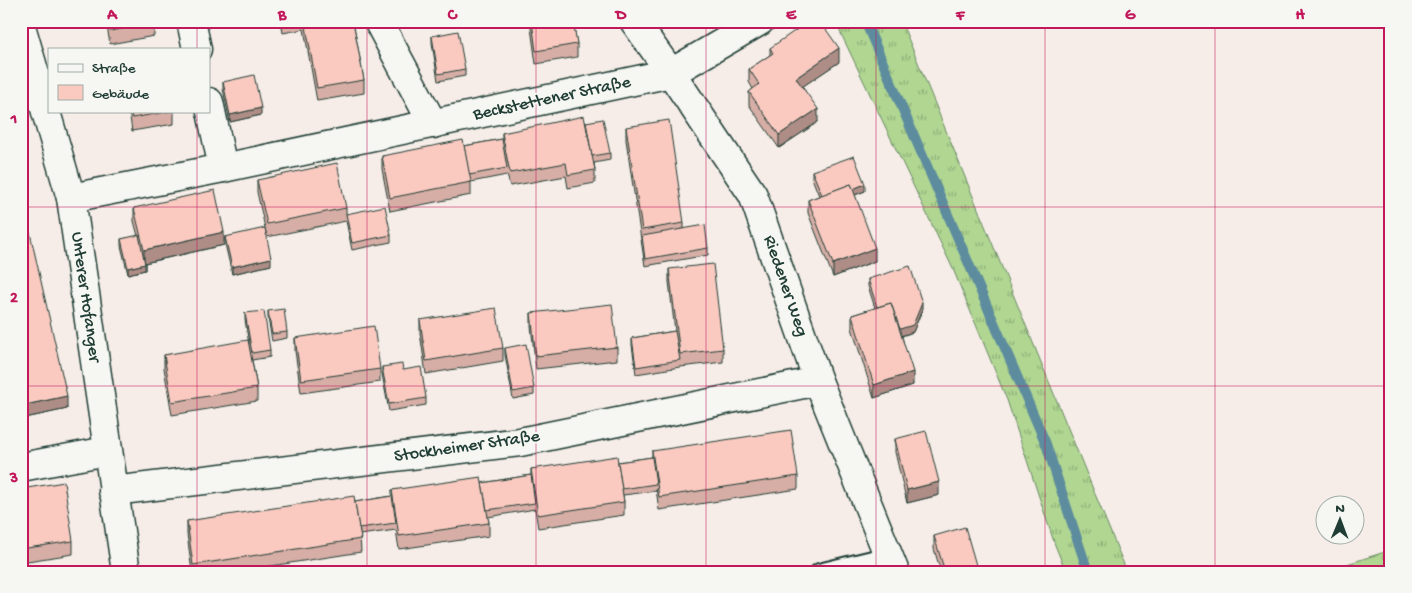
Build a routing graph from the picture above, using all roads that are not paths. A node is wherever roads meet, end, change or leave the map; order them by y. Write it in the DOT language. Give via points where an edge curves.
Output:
graph roads {
  1 [pos="191,21"];
  2 [pos="378,21"];
  3 [pos="634,21"];
  4 [pos="760,21"];
  5 [pos="21,26"];
  6 [pos="197,48"];
  7 [pos="671,73"];
  8 [pos="210,107"];
  9 [pos="433,124"];
  10 [pos="223,168"];
  11 [pos="71,198"];
  12 [pos="818,381"];
  13 [pos="107,451"];
  14 [pos="21,468"];
  15 [pos="113,491"];
  16 [pos="892,563"];
  17 [pos="126,572"];
  18 [pos="819,572"];
  1 -- 6 [label="street"];
  2 -- 9 [label="street"];
  3 -- 7 [label="street, Riedener Weg"];
  4 -- 7 [label="street, Beckstettener Straße"];
  5 -- 11 [label="street, Unterer Hofanger"];
  7 -- 9 [label="street, Beckstettener Straße"];
  7 -- 12 [label="street, Riedener Weg" via="753,195"];
  8 -- 10 [label="street"];
  9 -- 10 [label="street, Beckstettener Straße"];
  10 -- 11 [label="street, Beckstettener Straße"];
  11 -- 13 [label="street, Unterer Hofanger"];
  12 -- 15 [label="street, Stockheimer Straße" via="520,442"];
  12 -- 16 [label="street, Riedener Weg"];
  13 -- 14 [label="street"];
  13 -- 15 [label="street, Unterer Hofanger"];
  15 -- 17 [label="street, Unterer Hofanger"];
  16 -- 18 [label="lane"];
}
